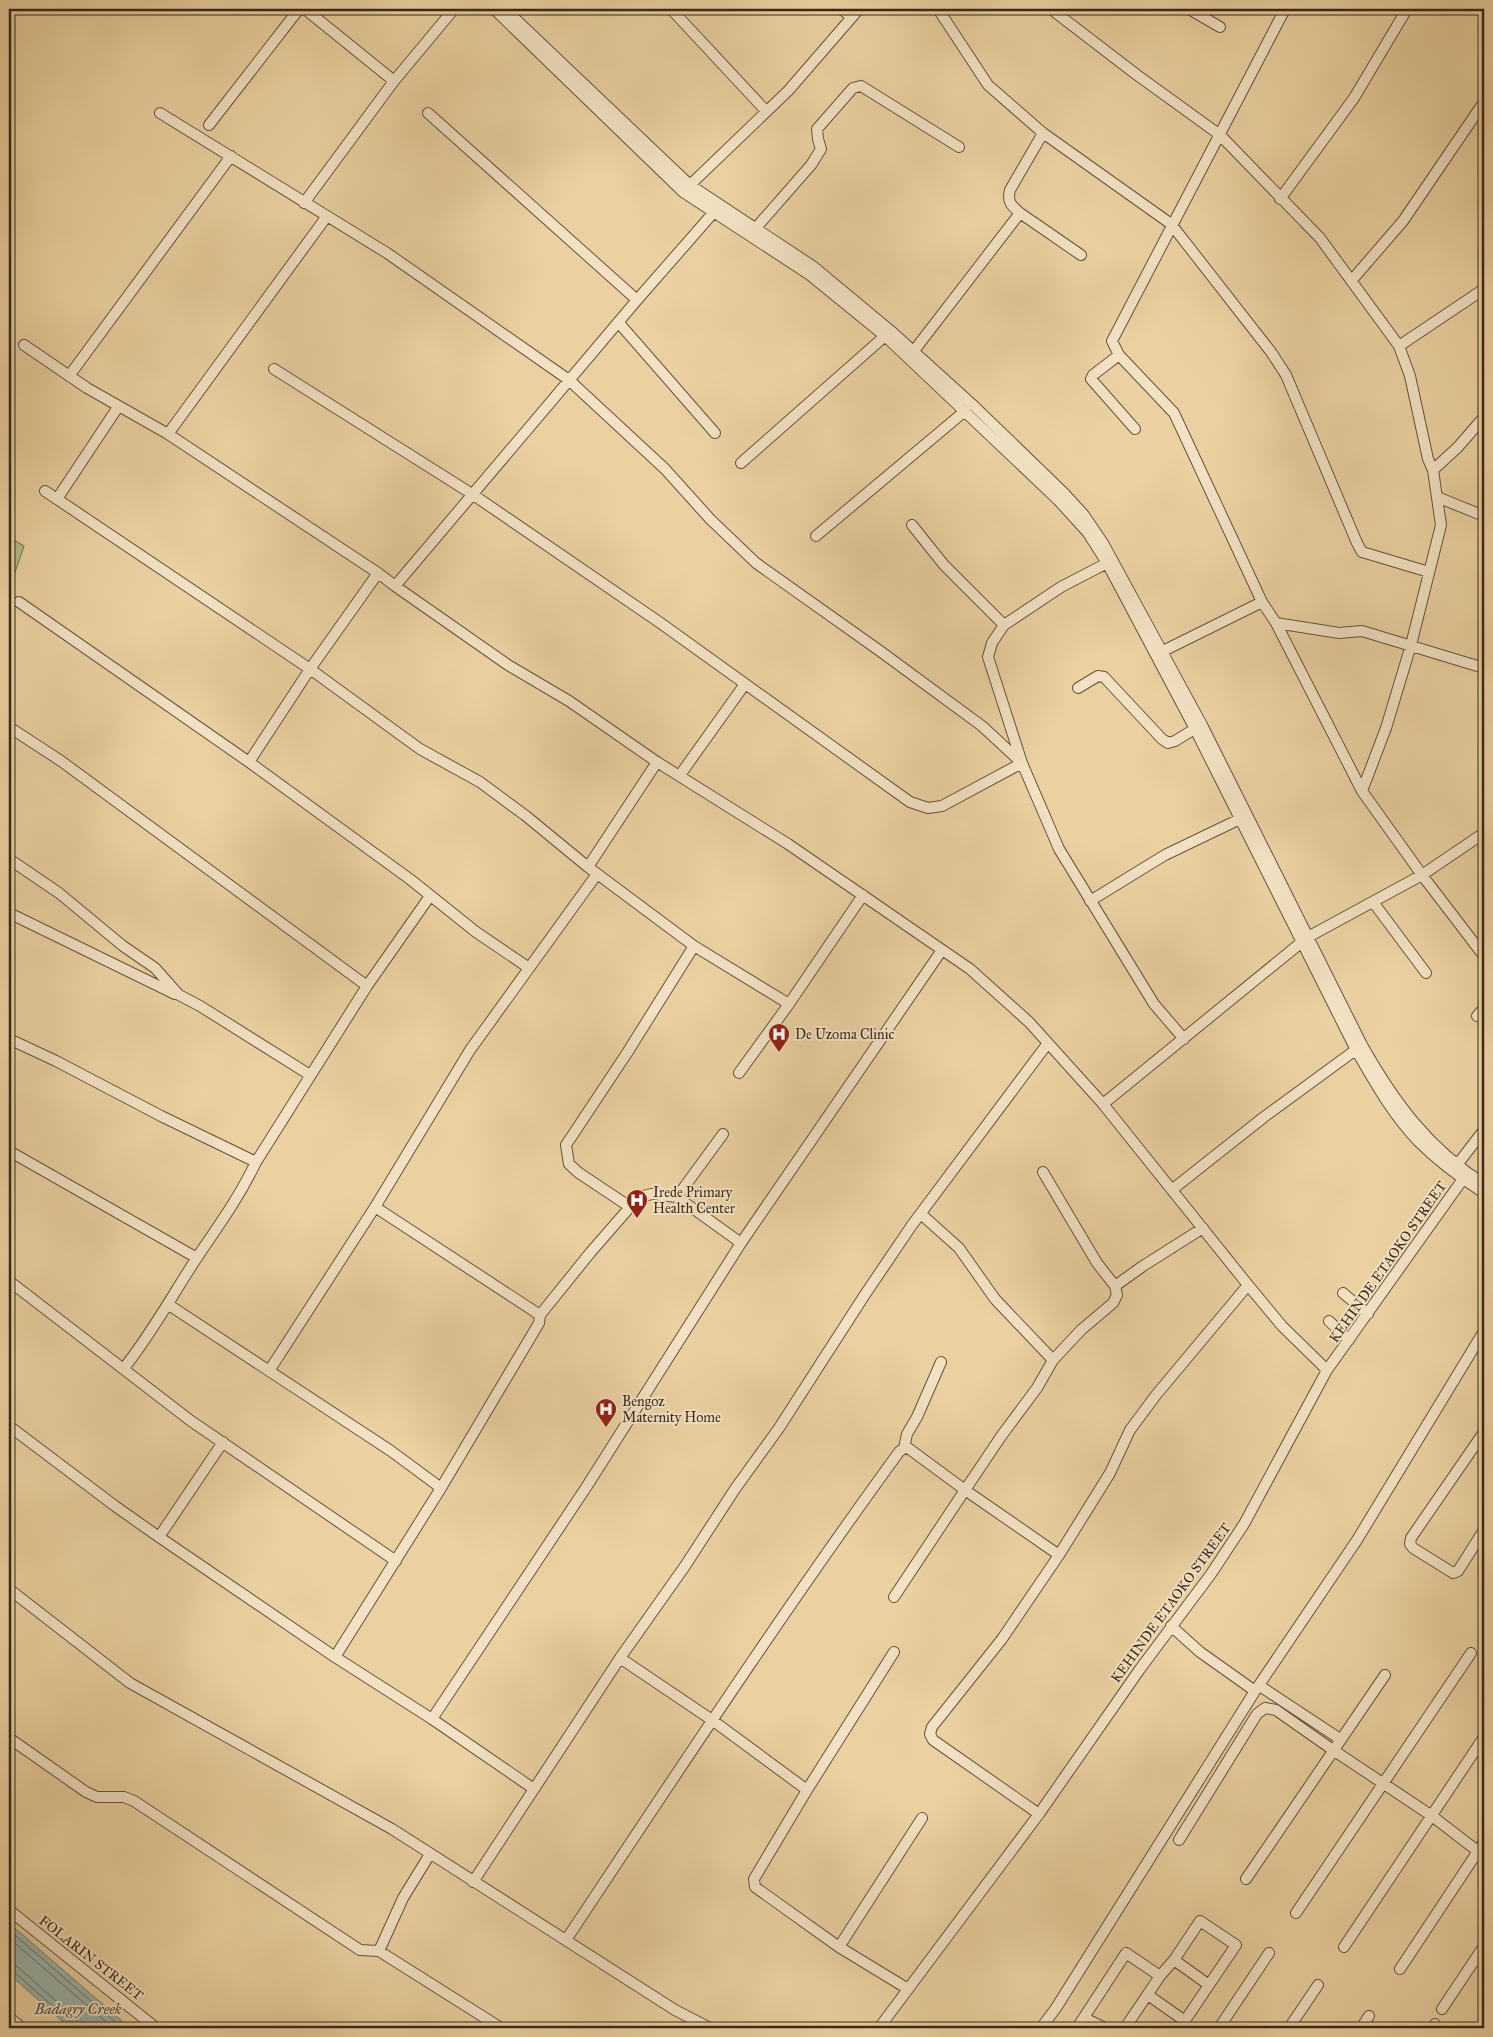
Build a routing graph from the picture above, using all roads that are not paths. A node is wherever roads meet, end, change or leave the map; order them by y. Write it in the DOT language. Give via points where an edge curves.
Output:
graph roads {
  1 [pos="299,9"];
  2 [pos="306,9"];
  3 [pos="454,9"];
  4 [pos="494,9"];
  5 [pos="505,9"];
  6 [pos="671,9"];
  7 [pos="840,9"];
  8 [pos="859,9"];
  9 [pos="938,9"];
  10 [pos="1051,9"];
  11 [pos="1189,9"];
  12 [pos="1285,9"];
  13 [pos="1407,9"];
  14 [pos="852,17"];
  15 [pos="1220,27"];
  16 [pos="394,81"];
  17 [pos="1484,102"];
  18 [pos="766,111"];
  19 [pos="160,113"];
  20 [pos="428,113"];
  21 [pos="209,125"];
  22 [pos="1043,133"];
  23 [pos="1220,135"];
  24 [pos="959,147"];
  25 [pos="231,156"];
  26 [pos="690,184"];
  27 [pos="1280,199"];
  28 [pos="304,203"];
  29 [pos="714,212"];
  30 [pos="1020,213"];
  31 [pos="327,216"];
  32 [pos="1172,224"];
  33 [pos="755,229"];
  34 [pos="1081,255"];
  35 [pos="1352,280"];
  36 [pos="1484,289"];
  37 [pos="637,300"];
  38 [pos="619,323"];
  39 [pos="884,336"];
  40 [pos="24,345"];
  41 [pos="1399,346"];
  42 [pos="913,352"];
  43 [pos="1119,355"];
  44 [pos="274,369"];
  45 [pos="69,376"];
  46 [pos="569,380"];
  47 [pos="118,407"];
  48 [pos="966,411"];
  49 [pos="1484,417"];
  50 [pos="1134,429"];
  51 [pos="716,433"];
  52 [pos="168,434"];
  53 [pos="741,463"];
  54 [pos="1433,470"];
  55 [pos="45,491"];
  56 [pos="472,494"];
  57 [pos="1437,497"];
  58 [pos="56,499"];
  59 [pos="1484,516"];
  60 [pos="912,525"];
  61 [pos="816,536"];
  62 [pos="1109,562"];
  63 [pos="1429,572"];
  64 [pos="378,573"];
  65 [pos="395,586"];
  66 [pos="19,602"];
  67 [pos="1262,602"];
  68 [pos="1276,623"];
  69 [pos="1004,625"];
  70 [pos="1411,645"];
  71 [pos="1159,652"];
  72 [pos="1484,668"];
  73 [pos="310,669"];
  74 [pos="745,684"];
  75 [pos="1078,688"];
  76 [pos="9,727"];
  77 [pos="1199,727"];
  78 [pos="249,762"];
  79 [pos="657,762"];
  80 [pos="1022,763"];
  81 [pos="680,775"];
  82 [pos="1362,791"];
  83 [pos="1244,817"];
  84 [pos="1484,833"];
  85 [pos="9,858"];
  86 [pos="588,867"];
  87 [pos="597,874"];
  88 [pos="1422,875"];
  89 [pos="863,895"];
  90 [pos="430,896"];
  91 [pos="1090,901"];
  92 [pos="1373,902"];
  93 [pos="9,913"];
  94 [pos="1305,940"];
  95 [pos="694,946"];
  96 [pos="942,950"];
  97 [pos="1484,956"];
  98 [pos="529,968"];
  99 [pos="1426,973"];
  100 [pos="366,986"];
  101 [pos="179,995"];
  102 [pos="790,1004"];
  103 [pos="9,1038"];
  104 [pos="1184,1039"];
  105 [pos="1048,1044"];
  106 [pos="1359,1048"];
  107 [pos="739,1073"];
  108 [pos="310,1075"];
  109 [pos="1103,1104"];
  110 [pos="1484,1130"];
  111 [pos="722,1134"];
  112 [pos="9,1151"];
  113 [pos="256,1162"];
  114 [pos="1457,1165"];
  115 [pos="1043,1172"];
  116 [pos="1463,1179"];
  117 [pos="1484,1184"];
  118 [pos="1172,1189"];
  119 [pos="1484,1193"];
  120 [pos="678,1197"];
  121 [pos="376,1207"];
  122 [pos="630,1207"];
  123 [pos="921,1214"];
  124 [pos="1203,1228"];
  125 [pos="741,1242"];
  126 [pos="197,1258"];
  127 [pos="9,1281"];
  128 [pos="1248,1285"];
  129 [pos="1115,1286"];
  130 [pos="1343,1293"];
  131 [pos="168,1305"];
  132 [pos="1368,1314"];
  133 [pos="540,1315"];
  134 [pos="1329,1321"];
  135 [pos="1484,1331"];
  136 [pos="1350,1340"];
  137 [pos="1053,1360"];
  138 [pos="941,1362"];
  139 [pos="124,1368"];
  140 [pos="1327,1370"];
  141 [pos="268,1371"];
  142 [pos="9,1426"];
  143 [pos="1484,1432"];
  144 [pos="223,1442"];
  145 [pos="904,1448"];
  146 [pos="441,1488"];
  147 [pos="965,1490"];
  148 [pos="1484,1530"];
  149 [pos="159,1537"];
  150 [pos="1059,1555"];
  151 [pos="396,1561"];
  152 [pos="9,1589"];
  153 [pos="894,1597"];
  154 [pos="1171,1626"];
  155 [pos="894,1652"];
  156 [pos="1471,1653"];
  157 [pos="335,1657"];
  158 [pos="620,1658"];
  159 [pos="1385,1675"];
  160 [pos="1258,1689"];
  161 [pos="432,1718"];
  162 [pos="712,1720"];
  163 [pos="1484,1737"];
  164 [pos="9,1738"];
  165 [pos="1340,1739"];
  166 [pos="1333,1750"];
  167 [pos="1383,1784"];
  168 [pos="534,1789"];
  169 [pos="807,1790"];
  170 [pos="1038,1814"];
  171 [pos="1432,1816"];
  172 [pos="922,1818"];
  173 [pos="1179,1840"];
  174 [pos="1484,1842"];
  175 [pos="1481,1853"];
  176 [pos="430,1854"];
  177 [pos="1246,1879"];
  178 [pos="473,1882"];
  179 [pos="9,1910"];
  180 [pos="1296,1913"];
  181 [pos="566,1940"];
  182 [pos="1484,1946"];
  183 [pos="839,1947"];
  184 [pos="1344,1947"];
  185 [pos="379,1951"];
  186 [pos="1269,1952"];
  187 [pos="1174,1960"];
  188 [pos="1400,1969"];
  189 [pos="1160,1976"];
  190 [pos="1210,1985"];
  191 [pos="1318,1985"];
  192 [pos="908,1989"];
  193 [pos="1148,1995"];
  194 [pos="1442,2009"];
  195 [pos="1369,2016"];
  196 [pos="9,2017"];
  197 [pos="1084,2018"];
  198 [pos="1183,2024"];
  199 [pos="22,2028"];
  200 [pos="156,2028"];
  201 [pos="501,2028"];
  202 [pos="710,2028"];
  203 [pos="879,2028"];
  204 [pos="1041,2028"];
  205 [pos="1077,2028"];
  206 [pos="1105,2028"];
  207 [pos="1125,2028"];
  208 [pos="1219,2028"];
  209 [pos="1289,2028"];
  210 [pos="1361,2028"];
  1 -- 21 [label="street"];
  2 -- 16 [label="street"];
  3 -- 16 [label="street"];
  4 -- 29 [label="street" via="683,192"];
  5 -- 26 [label="street"];
  6 -- 18 [label="street"];
  7 -- 14 [label="street"];
  8 -- 14 [label="street"];
  9 -- 22 [label="street" via="988,85"];
  10 -- 23 [label="street"];
  11 -- 15 [label="street"];
  12 -- 23 [label="street"];
  13 -- 27 [label="street" via="1354,98"];
  14 -- 18 [label="street" via="788,92"];
  16 -- 28 [label="street"];
  17 -- 35 [label="street" via="1403,221"];
  18 -- 26 [label="street"];
  19 -- 25 [label="street"];
  20 -- 37 [label="street"];
  22 -- 30 [label="street" via="1010,190 1009,203"];
  22 -- 32 [label="street"];
  23 -- 27 [label="street" via="1270,184"];
  23 -- 32 [label="street"];
  24 -- 33 [label="street" via="861,86 853,88 817,129 821,149 811,165"];
  25 -- 28 [label="street"];
  25 -- 45 [label="street"];
  26 -- 33 [label="street"];
  27 -- 35 [label="street" via="1320,238"];
  28 -- 31 [label="street"];
  29 -- 37 [label="street"];
  29 -- 39 [label="street" via="810,275"];
  30 -- 34 [label="street"];
  30 -- 42 [label="street"];
  31 -- 46 [label="street" via="444,291"];
  31 -- 52 [label="street"];
  32 -- 43 [label="street" via="1112,341"];
  32 -- 63 [label="street" via="1286,375 1362,552"];
  33 -- 42 [label="street" via="814,266"];
  35 -- 41 [label="street"];
  36 -- 41 [label="street"];
  37 -- 38 [label="street"];
  38 -- 46 [label="street"];
  38 -- 51 [label="street"];
  39 -- 48 [label="street"];
  39 -- 53 [label="street"];
  40 -- 45 [label="street"];
  41 -- 54 [label="street" via="1410,376"];
  42 -- 62 [label="street" via="1064,493 1095,529"];
  43 -- 50 [label="street" via="1091,378"];
  43 -- 67 [label="street" via="1174,413"];
  44 -- 56 [label="street"];
  45 -- 47 [label="street"];
  46 -- 56 [label="street"];
  46 -- 80 [label="street" via="665,469 756,563 982,726"];
  47 -- 52 [label="street"];
  47 -- 58 [label="street"];
  48 -- 61 [label="street"];
  48 -- 62 [label="street" via="1058,500"];
  49 -- 54 [label="street"];
  52 -- 64 [label="street"];
  54 -- 57 [label="street"];
  55 -- 58 [label="street"];
  56 -- 65 [label="street"];
  56 -- 74 [label="street"];
  57 -- 59 [label="street"];
  57 -- 63 [label="street" via="1440,524"];
  58 -- 73 [label="street"];
  60 -- 69 [label="street" via="944,564"];
  62 -- 69 [label="street" via="1061,587"];
  62 -- 71 [label="street"];
  63 -- 70 [label="street"];
  64 -- 65 [label="street"];
  64 -- 73 [label="street"];
  65 -- 79 [label="street" via="508,665"];
  66 -- 78 [label="street"];
  67 -- 68 [label="street"];
  67 -- 71 [label="street"];
  68 -- 70 [label="street" via="1339,633 1362,631"];
  68 -- 82 [label="street"];
  69 -- 80 [label="street" via="992,643 988,657"];
  70 -- 72 [label="street"];
  70 -- 82 [label="street" via="1386,728"];
  71 -- 77 [label="street"];
  73 -- 78 [label="street"];
  73 -- 86 [label="street" via="420,748 480,782"];
  74 -- 80 [label="street" via="910,802 928,808 962,797"];
  74 -- 81 [label="street"];
  75 -- 77 [label="street" via="1098,676 1104,677 1168,743"];
  76 -- 100 [label="street" via="69,766"];
  77 -- 83 [label="street"];
  78 -- 90 [label="street"];
  79 -- 81 [label="street"];
  79 -- 86 [label="street"];
  80 -- 91 [label="street" via="1058,849"];
  81 -- 89 [label="street"];
  82 -- 88 [label="street"];
  83 -- 91 [label="street" via="1165,855"];
  83 -- 94 [label="street"];
  84 -- 88 [label="street"];
  85 -- 101 [label="street" via="59,893 111,938 155,968"];
  86 -- 87 [label="street"];
  87 -- 95 [label="street"];
  87 -- 98 [label="street"];
  88 -- 92 [label="street"];
  88 -- 97 [label="street"];
  89 -- 96 [label="street"];
  89 -- 102 [label="street"];
  90 -- 98 [label="street"];
  90 -- 100 [label="street"];
  91 -- 104 [label="street" via="1154,1004"];
  92 -- 94 [label="street"];
  92 -- 99 [label="street"];
  93 -- 101 [label="street"];
  94 -- 104 [label="street"];
  94 -- 106 [label="street"];
  95 -- 102 [label="street"];
  95 -- 122 [label="street" via="566,1145 569,1164"];
  96 -- 105 [label="street" via="970,969 1029,1022"];
  96 -- 125 [label="street"];
  98 -- 121 [label="street" via="470,1050"];
  100 -- 108 [label="street"];
  101 -- 108 [label="street"];
  102 -- 107 [label="street"];
  103 -- 113 [label="street"];
  104 -- 109 [label="street"];
  105 -- 109 [label="street"];
  105 -- 123 [label="street"];
  106 -- 114 [label="street" via="1426,1138"];
  106 -- 116 [label="street" via="1381,1092 1401,1120 1418,1141"];
  106 -- 118 [label="street"];
  108 -- 113 [label="street"];
  109 -- 118 [label="street"];
  110 -- 114 [label="street"];
  111 -- 120 [label="street"];
  112 -- 126 [label="street"];
  113 -- 126 [label="street" via="230,1210"];
  114 -- 117 [label="street"];
  115 -- 129 [label="street" via="1097,1263"];
  116 -- 119 [label="street"];
  116 -- 132 [label="street, KEHINDE ETAOKO STREET"];
  118 -- 124 [label="street"];
  120 -- 122 [label="street" via="652,1194 643,1196"];
  120 -- 125 [label="street"];
  121 -- 133 [label="street"];
  121 -- 141 [label="street"];
  122 -- 133 [label="street"];
  123 -- 137 [label="street" via="959,1248 995,1298"];
  123 -- 158 [label="street" via="779,1428"];
  124 -- 128 [label="street"];
  124 -- 129 [label="street"];
  125 -- 161 [label="street" via="587,1486"];
  126 -- 131 [label="street"];
  127 -- 139 [label="street"];
  128 -- 140 [label="street" via="1282,1326"];
  128 -- 150 [label="street" via="1130,1430 1110,1473"];
  129 -- 137 [label="street" via="1113,1303"];
  130 -- 132 [label="street"];
  131 -- 139 [label="street"];
  131 -- 141 [label="street"];
  132 -- 136 [label="street, KEHINDE ETAOKO STREET"];
  133 -- 146 [label="street" via="534,1331"];
  134 -- 136 [label="street"];
  135 -- 160 [label="street" via="1357,1540"];
  136 -- 140 [label="street, KEHINDE ETAOKO STREET"];
  137 -- 147 [label="street"];
  138 -- 145 [label="street" via="907,1434"];
  139 -- 144 [label="street"];
  140 -- 154 [label="street, KEHINDE ETAOKO STREET" via="1244,1524"];
  141 -- 146 [label="street" via="391,1451"];
  142 -- 149 [label="street"];
  143 -- 148 [label="street" via="1410,1544 1453,1573 1458,1571"];
  144 -- 149 [label="street"];
  144 -- 151 [label="street"];
  145 -- 147 [label="street" via="913,1450"];
  145 -- 162 [label="street" via="837,1538"];
  146 -- 151 [label="street"];
  147 -- 150 [label="street"];
  147 -- 153 [label="street"];
  149 -- 157 [label="street"];
  150 -- 170 [label="street" via="1002,1639 932,1727 930,1734 933,1740"];
  151 -- 157 [label="street"];
  152 -- 176 [label="street" via="130,1683 392,1829"];
  154 -- 160 [label="street" via="1200,1652"];
  154 -- 170 [label="street, KEHINDE ETAOKO STREET"];
  155 -- 169 [label="street"];
  156 -- 167 [label="street"];
  157 -- 161 [label="street"];
  158 -- 162 [label="street"];
  158 -- 168 [label="street"];
  159 -- 165 [label="street"];
  160 -- 165 [label="street"];
  160 -- 204 [label="street"];
  161 -- 168 [label="street"];
  162 -- 169 [label="street"];
  162 -- 181 [label="street"];
  163 -- 171 [label="street"];
  164 -- 185 [label="street" via="86,1792 97,1797 124,1797 134,1801 360,1950"];
  165 -- 166 [label="street"];
  166 -- 167 [label="street"];
  166 -- 173 [label="street" via="1276,1710 1265,1708 1257,1714"];
  166 -- 177 [label="street"];
  167 -- 171 [label="street"];
  167 -- 180 [label="street"];
  168 -- 178 [label="street"];
  169 -- 183 [label="street" via="754,1884"];
  170 -- 192 [label="street, KEHINDE ETAOKO STREET"];
  171 -- 175 [label="street"];
  171 -- 184 [label="street"];
  172 -- 183 [label="street"];
  174 -- 175 [label="street"];
  175 -- 188 [label="street"];
  176 -- 178 [label="street"];
  176 -- 185 [label="street" via="400,1904"];
  178 -- 181 [label="street"];
  179 -- 200 [label="street, FOLARIN STREET"];
  181 -- 202 [label="street" via="675,2010"];
  182 -- 194 [label="street"];
  183 -- 192 [label="street"];
  185 -- 201 [label="street"];
  186 -- 208 [label="street"];
  187 -- 189 [label="street"];
  187 -- 190 [label="street"];
  187 -- 190 [label="street" via="1200,1921 1236,1945"];
  189 -- 193 [label="street"];
  189 -- 197 [label="street" via="1126,1953"];
  190 -- 198 [label="street"];
  191 -- 209 [label="street"];
  192 -- 203 [label="street, KEHINDE ETAOKO STREET"];
  193 -- 198 [label="street"];
  193 -- 207 [label="street"];
  195 -- 210 [label="street"];
  196 -- 199 [label="street"];
  197 -- 205 [label="street"];
  197 -- 206 [label="street"];
}
